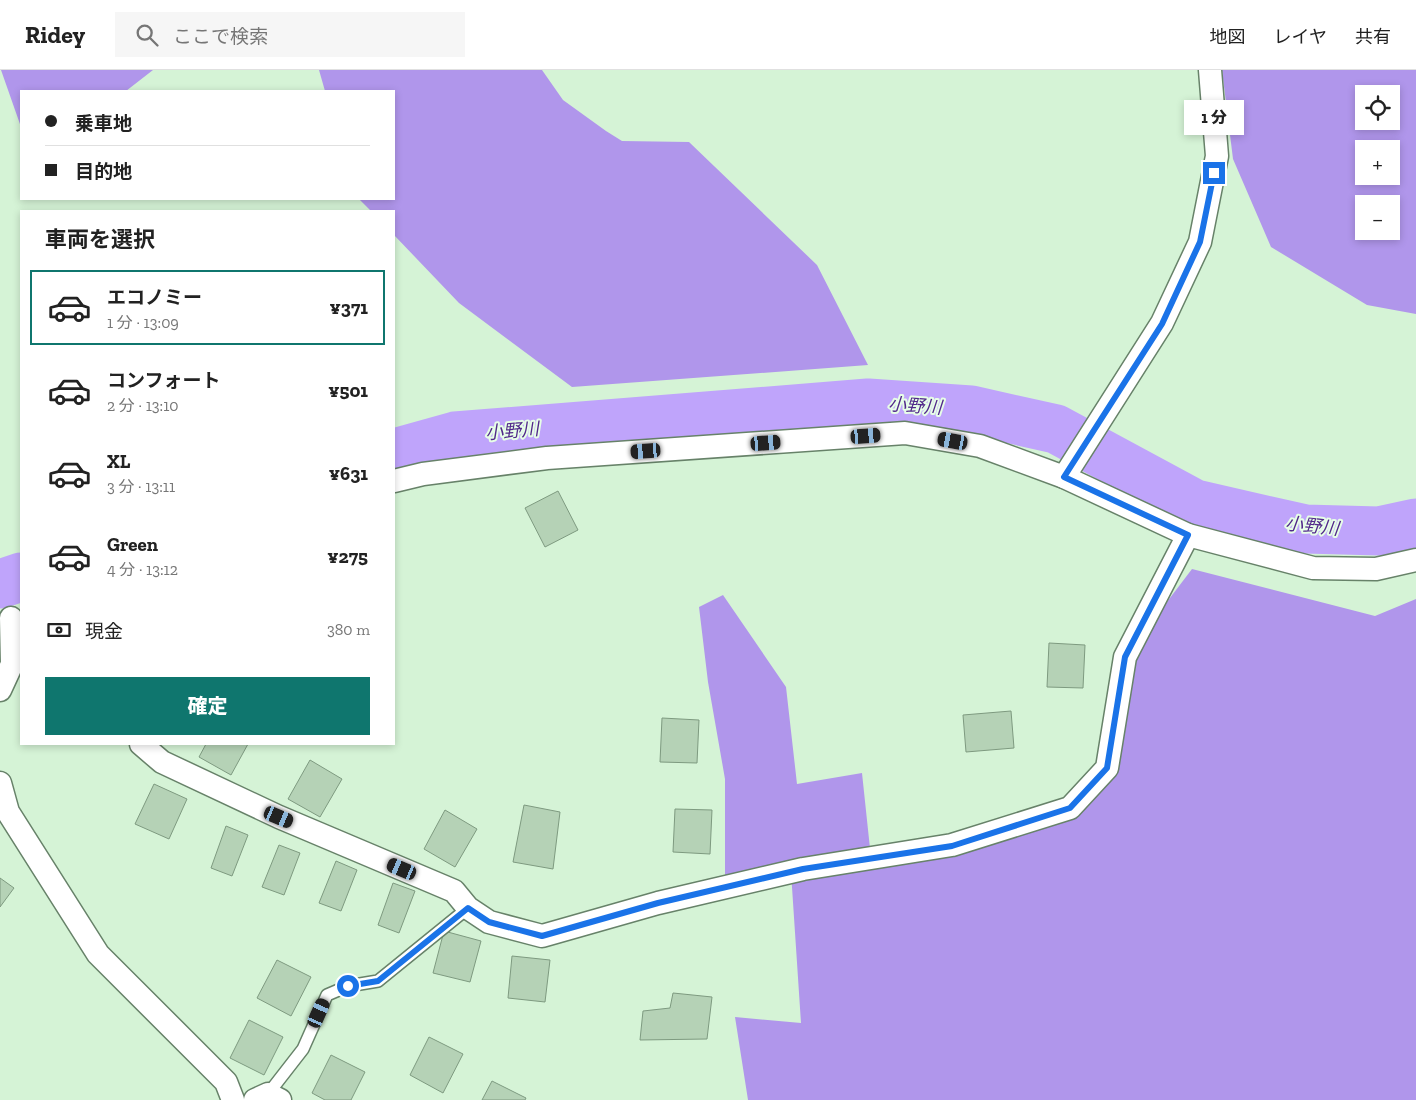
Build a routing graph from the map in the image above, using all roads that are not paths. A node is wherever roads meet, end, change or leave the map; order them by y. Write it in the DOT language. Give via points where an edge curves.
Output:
graph roads {
  1 [pos="1210,70"];
  2 [pos="1064,477"];
  3 [pos="395,481"];
  4 [pos="1188,535"];
  5 [pos="1416,560"];
  6 [pos="11,618"];
  7 [pos="16,667"];
  8 [pos="0,690"];
  9 [pos="142,745"];
  10 [pos="0,783"];
  11 [pos="468,908"];
  12 [pos="268,1098"];
  13 [pos="233,1100"];
  1 -- 2 [label="street" via="1217,156 1200,242 1162,324"];
  2 -- 3 [label="street" via="980,446 906,433 547,458 423,474"];
  2 -- 4 [label="street"];
  4 -- 5 [label="street" via="1313,568 1376,569"];
  4 -- 11 [label="street" via="1125,657 1107,768 1070,808 952,846 803,869 658,903 542,936 489,922"];
  6 -- 7 [label="street"];
  7 -- 8 [label="street"];
  9 -- 11 [label="street" via="162,762 279,817 454,891"];
  10 -- 13 [label="street" via="8,812 98,954 226,1082"];
  11 -- 12 [label="lane" via="378,981 348,986 327,995 303,1049"];
}
